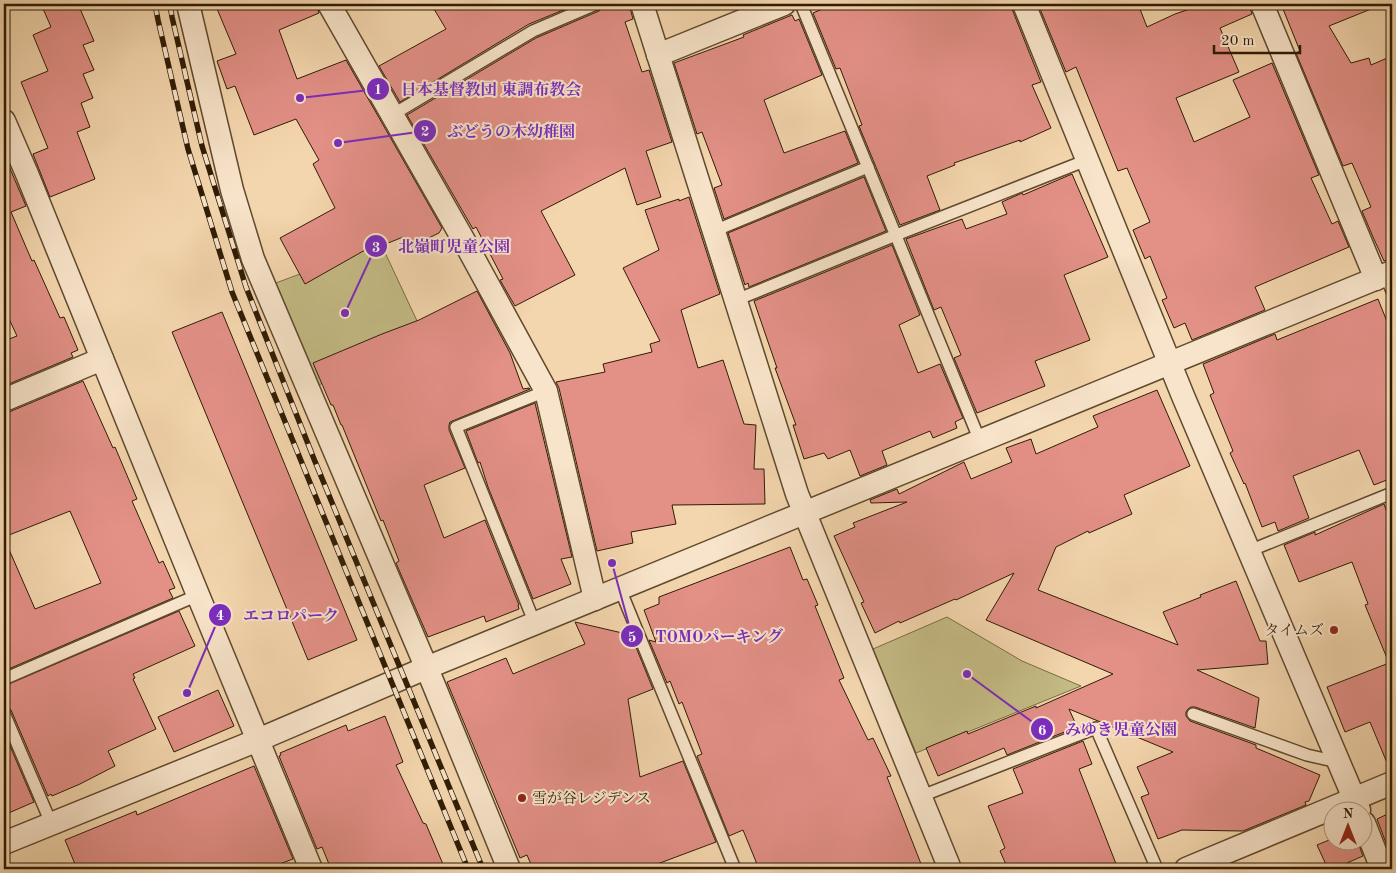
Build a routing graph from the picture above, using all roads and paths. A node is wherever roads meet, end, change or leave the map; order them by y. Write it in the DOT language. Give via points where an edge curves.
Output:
graph roads {
  1 [pos="188,4"];
  2 [pos="330,4"];
  3 [pos="596,4"];
  4 [pos="642,4"];
  5 [pos="784,4"];
  6 [pos="801,4"];
  7 [pos="1024,4"];
  8 [pos="1262,4"];
  9 [pos="658,55"];
  10 [pos="392,115"];
  11 [pos="4,120"];
  12 [pos="1087,160"];
  13 [pos="868,167"];
  14 [pos="714,231"];
  15 [pos="896,235"];
  16 [pos="1386,279"];
  17 [pos="736,300"];
  18 [pos="102,359"];
  19 [pos="1170,363"];
  20 [pos="546,391"];
  21 [pos="4,400"];
  22 [pos="980,441"];
  23 [pos="1392,493"];
  24 [pos="804,513"];
  25 [pos="1249,551"];
  26 [pos="620,588"];
  27 [pos="198,595"];
  28 [pos="595,599"];
  29 [pos="535,624"];
  30 [pos="426,668"];
  31 [pos="4,679"];
  32 [pos="4,713"];
  33 [pos="1193,714"];
  34 [pos="258,740"];
  35 [pos="1338,762"];
  36 [pos="1392,784"];
  37 [pos="919,797"];
  38 [pos="1354,800"];
  39 [pos="1365,800"];
  40 [pos="1324,817"];
  41 [pos="51,823"];
  42 [pos="4,843"];
  43 [pos="1374,849"];
  44 [pos="312,869"];
  45 [pos="509,869"];
  46 [pos="735,869"];
  47 [pos="950,869"];
  48 [pos="1157,869"];
  49 [pos="1186,869"];
  50 [pos="1382,869"];
  1 -- 30 [label="street" via="232,190 253,259"];
  2 -- 10 [label="street"];
  3 -- 10 [label="lane" via="533,31"];
  4 -- 9 [label="street"];
  5 -- 9 [label="street"];
  6 -- 13 [label="lane"];
  7 -- 12 [label="street"];
  8 -- 16 [label="street"];
  9 -- 14 [label="street"];
  10 -- 20 [label="street"];
  11 -- 18 [label="street"];
  12 -- 15 [label="lane"];
  12 -- 19 [label="street"];
  13 -- 14 [label="lane"];
  13 -- 15 [label="lane"];
  14 -- 17 [label="street"];
  15 -- 17 [label="lane"];
  15 -- 22 [label="lane"];
  16 -- 19 [label="street"];
  17 -- 24 [label="street"];
  18 -- 21 [label="street"];
  18 -- 27 [label="street"];
  19 -- 22 [label="street"];
  19 -- 25 [label="street"];
  20 -- 28 [label="street"];
  20 -- 29 [label="lane" via="456,427"];
  22 -- 24 [label="street"];
  23 -- 25 [label="lane"];
  24 -- 26 [label="street"];
  24 -- 37 [label="street"];
  25 -- 35 [label="street"];
  26 -- 28 [label="street"];
  26 -- 46 [label="lane"];
  27 -- 31 [label="lane"];
  27 -- 34 [label="street"];
  28 -- 29 [label="street"];
  29 -- 30 [label="street"];
  30 -- 34 [label="street"];
  30 -- 45 [label="street"];
  32 -- 41 [label="lane"];
  33 -- 35 [label="lane" via="1307,755"];
  34 -- 41 [label="street"];
  34 -- 44 [label="street"];
  35 -- 38 [label="street"];
  36 -- 39 [label="street"];
  37 -- 47 [label="street"];
  37 -- 48 [label="lane" via="1096,728"];
  40 -- 49 [label="street"];
  41 -- 42 [label="street"];
  43 -- 50 [label="street"];
}
